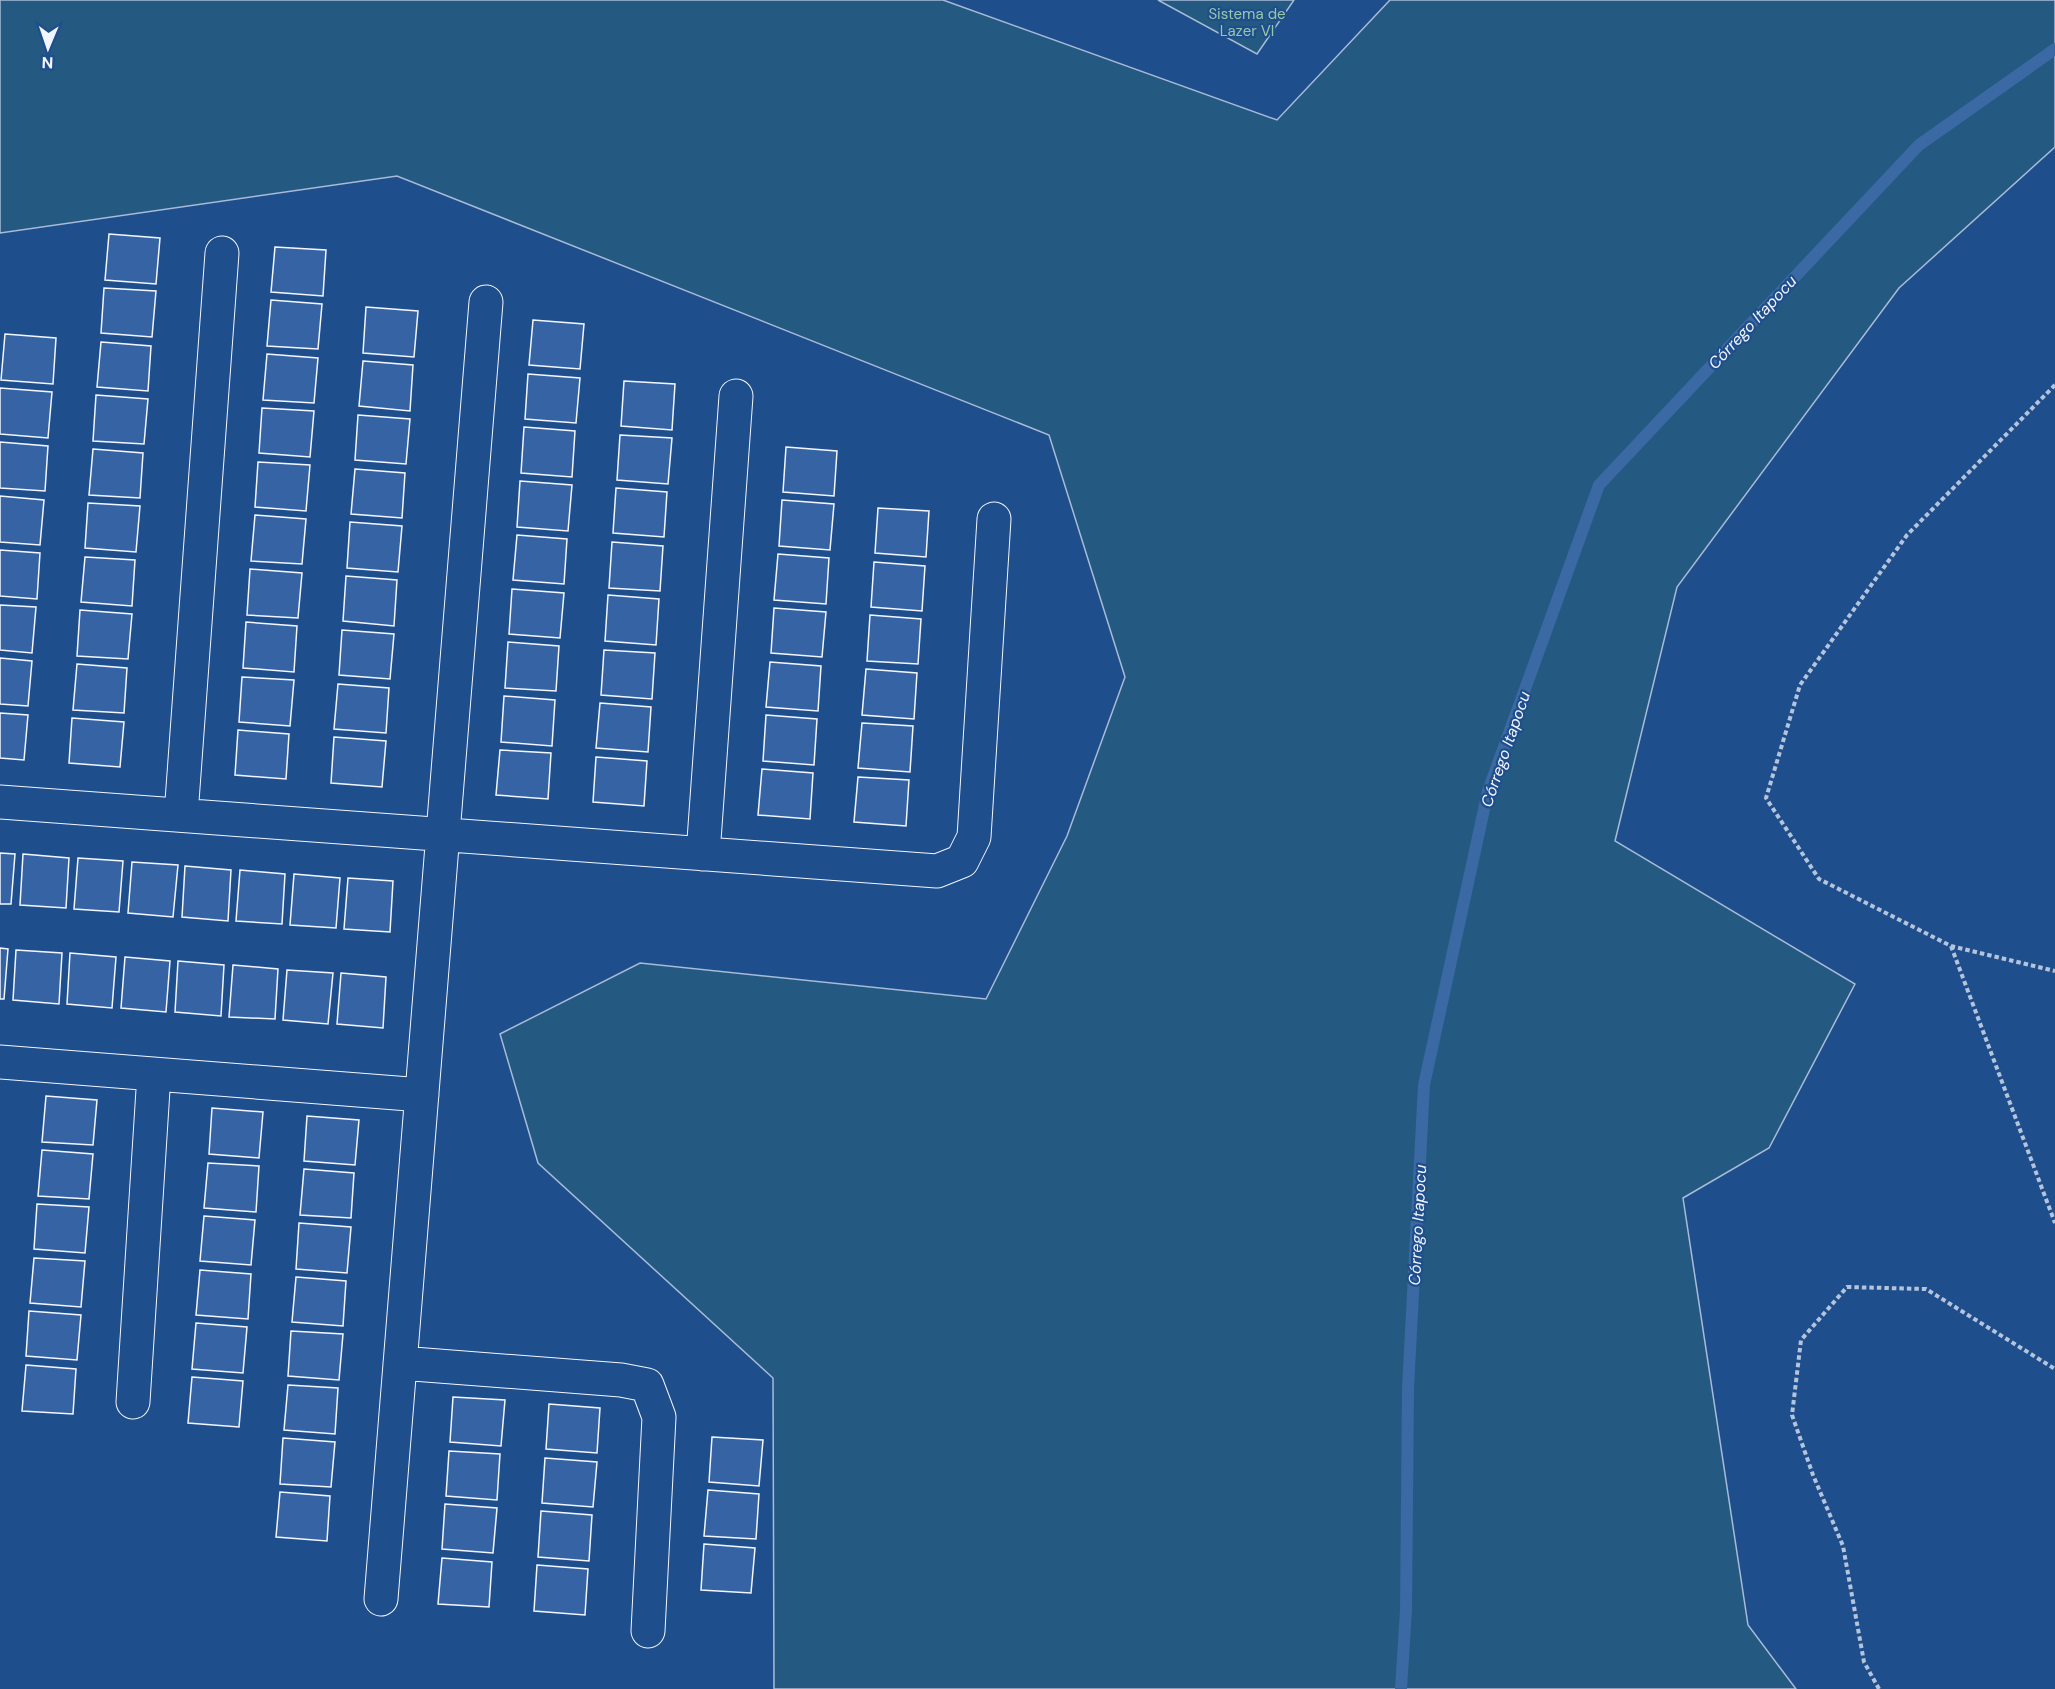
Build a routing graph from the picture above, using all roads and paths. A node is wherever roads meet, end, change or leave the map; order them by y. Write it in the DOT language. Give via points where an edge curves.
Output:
graph roads {
  1 [pos="222,253"];
  2 [pos="486,302"];
  3 [pos="2055,385"];
  4 [pos="736,396"];
  5 [pos="994,519"];
  6 [pos="0,802"];
  7 [pos="181,815"];
  8 [pos="443,834"];
  9 [pos="703,854"];
  10 [pos="1951,946"];
  11 [pos="2055,971"];
  12 [pos="0,1062"];
  13 [pos="154,1074"];
  14 [pos="422,1095"];
  15 [pos="2055,1223"];
  16 [pos="400,1363"];
  17 [pos="2055,1368"];
  18 [pos="133,1402"];
  19 [pos="381,1599"];
  20 [pos="648,1631"];
  21 [pos="1879,1689"];
  1 -- 7 [label="street"];
  2 -- 8 [label="street"];
  3 -- 10 [label="path" via="1907,535 1806,676 1766,798 1819,879"];
  4 -- 9 [label="street"];
  5 -- 9 [label="street" via="974,837 962,861 937,871"];
  6 -- 7 [label="street"];
  7 -- 8 [label="street"];
  8 -- 9 [label="street"];
  8 -- 14 [label="street"];
  10 -- 11 [label="path"];
  10 -- 15 [label="path"];
  12 -- 13 [label="street"];
  13 -- 14 [label="street"];
  13 -- 18 [label="street"];
  14 -- 16 [label="street"];
  16 -- 19 [label="street"];
  16 -- 20 [label="street" via="647,1385 659,1417"];
  17 -- 21 [label="path" via="1926,1289 1847,1287 1801,1340 1792,1416 1843,1546 1864,1662"];
}
